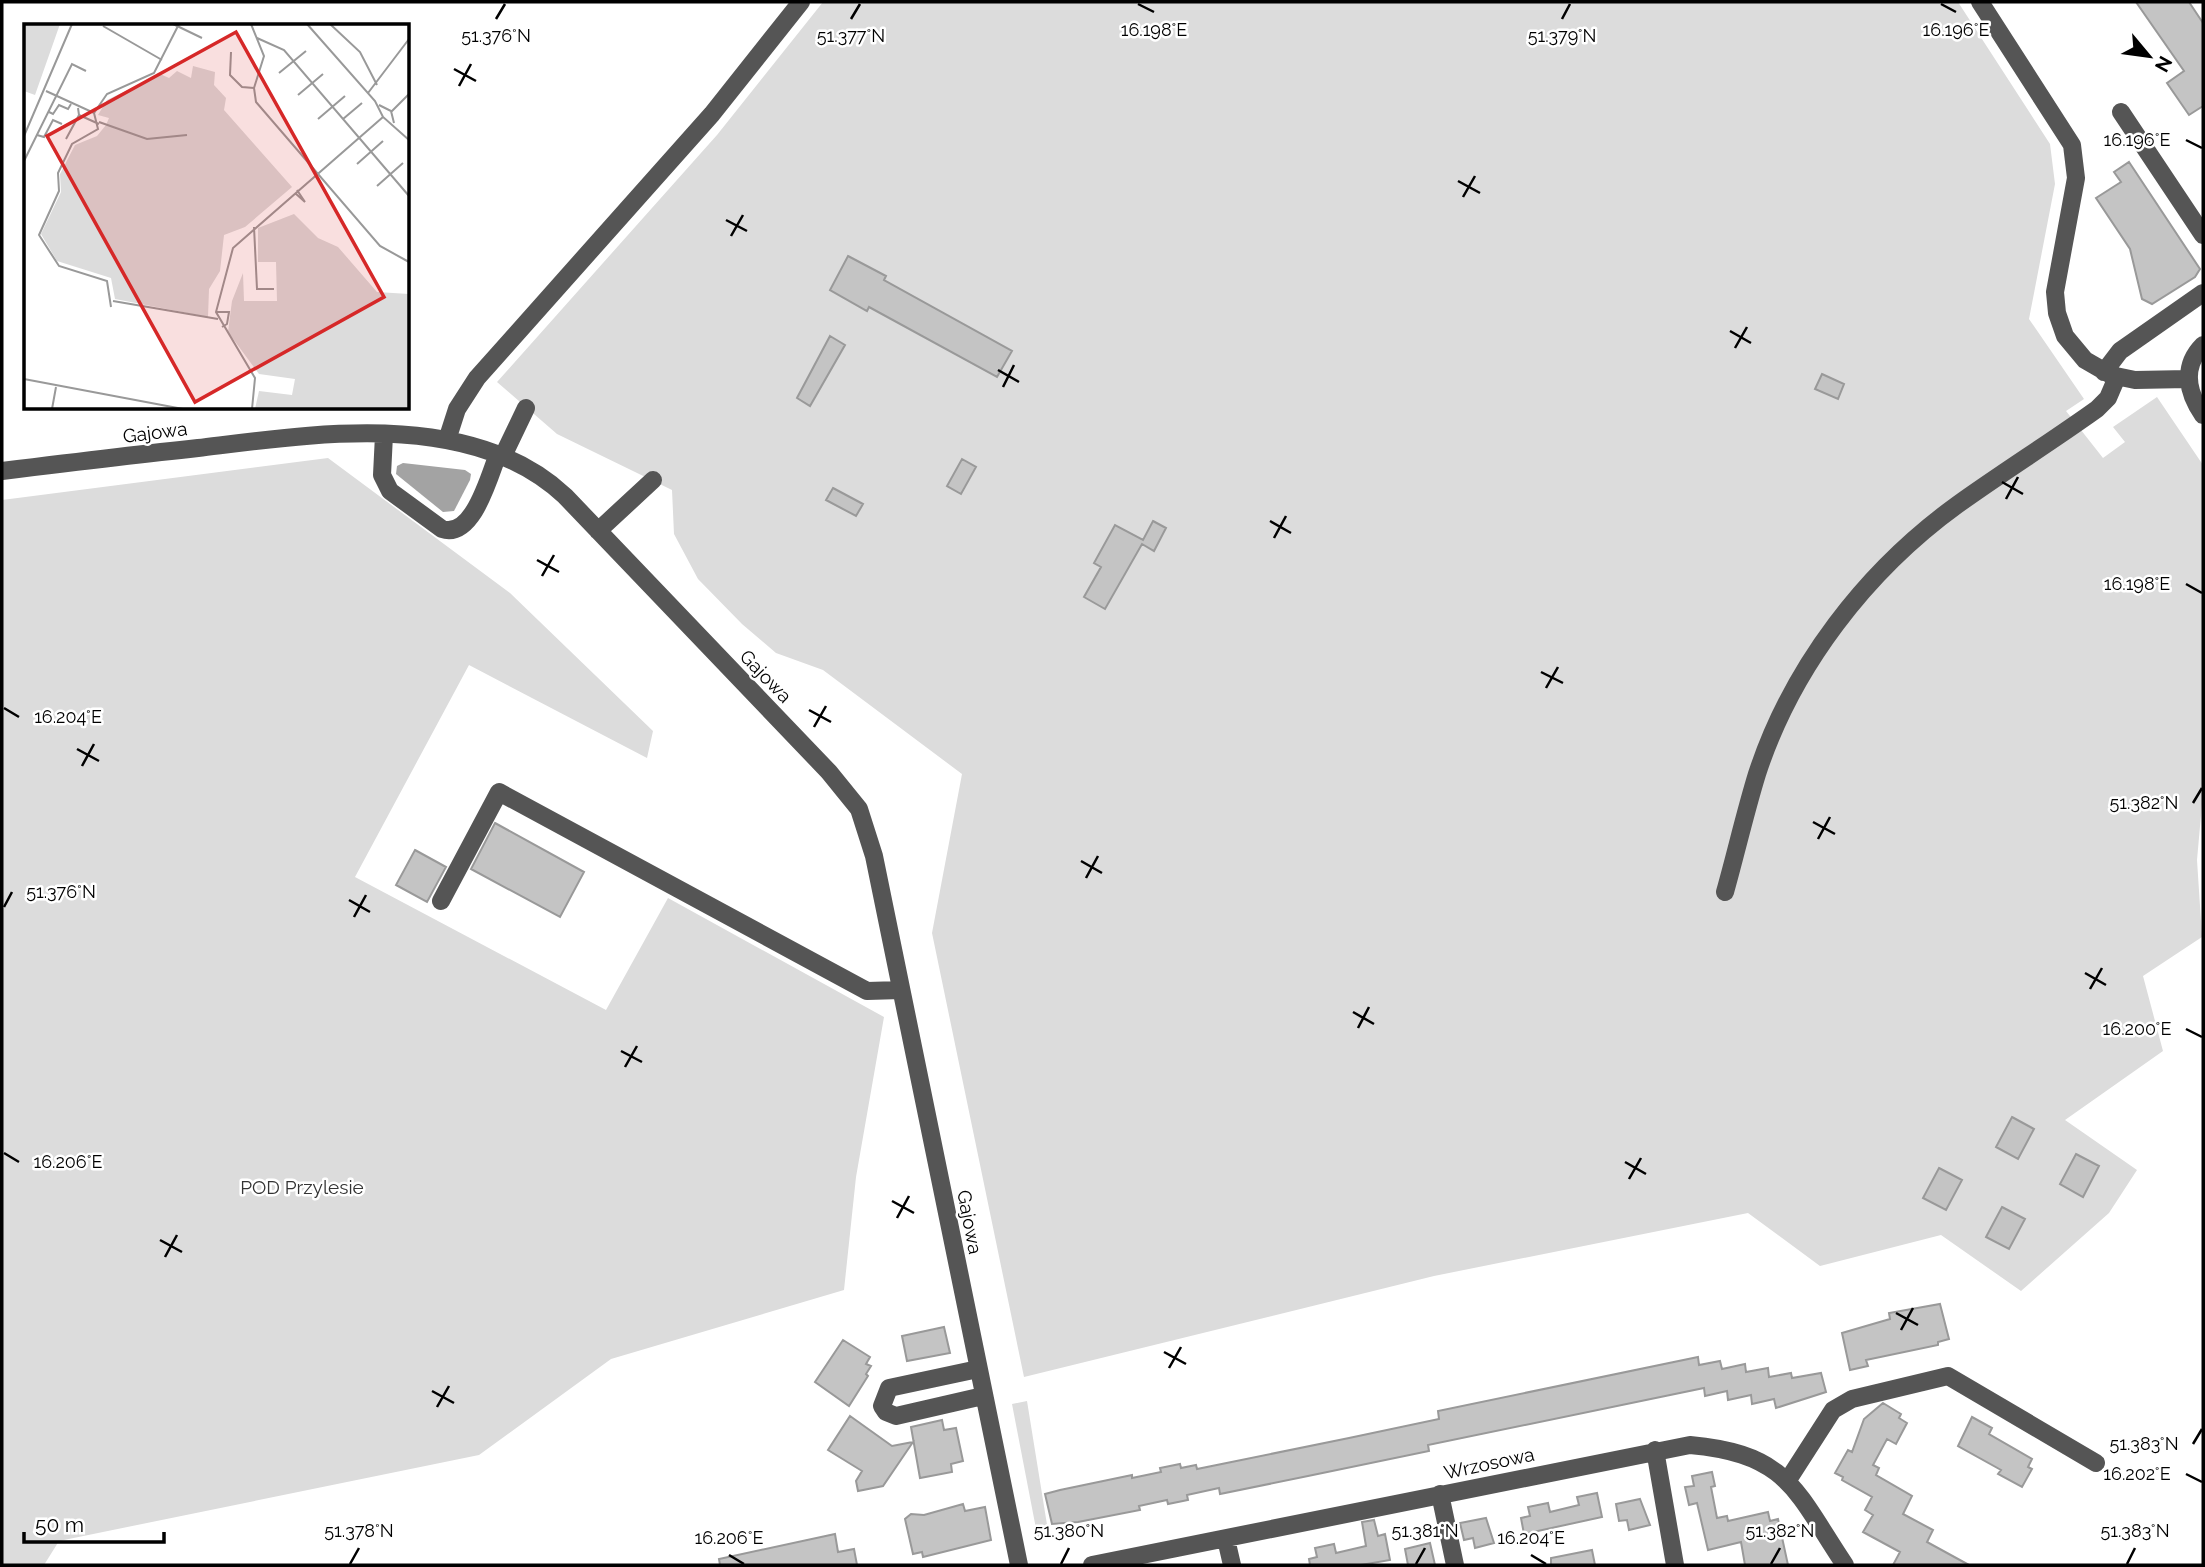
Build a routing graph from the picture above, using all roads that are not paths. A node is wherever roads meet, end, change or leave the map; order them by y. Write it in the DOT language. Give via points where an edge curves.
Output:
graph roads {
  1 [pos="801,2"];
  2 [pos="1980,2"];
  3 [pos="2121,112"];
  4 [pos="2203,235"];
  5 [pos="2203,293"];
  6 [pos="2203,345"];
  7 [pos="2110,375"];
  8 [pos="2188,379"];
  9 [pos="526,408"];
  10 [pos="2203,415"];
  11 [pos="384,435"];
  12 [pos="447,440"];
  13 [pos="501,455"];
  14 [pos="2,471"];
  15 [pos="653,480"];
  16 [pos="598,531"];
  17 [pos="1725,892"];
  18 [pos="441,901"];
  19 [pos="901,990"];
  20 [pos="978,1369"];
  21 [pos="983,1396"];
  22 [pos="1655,1450"];
  23 [pos="2096,1463"];
  24 [pos="1788,1480"];
  25 [pos="1440,1494"];
  26 [pos="1226,1539"];
  27 [pos="1019,1565"];
  28 [pos="1092,1565"];
  29 [pos="1233,1565"];
  30 [pos="1455,1565"];
  31 [pos="1675,1565"];
  32 [pos="1845,1565"];
  1 -- 12 [label="street" via="712,114 477,379 457,409"];
  2 -- 7 [label="street" via="2072,145 2076,178 2056,283 2056,306 2068,342 2085,360"];
  3 -- 4 [label="street"];
  5 -- 7 [label="street" via="2112,357"];
  6 -- 8 [label="street" via="2193,357"];
  7 -- 8 [label="street" via="2135,380"];
  7 -- 17 [label="street" via="2108,398 2097,410 1956,506 1909,544 1839,620 1797,684 1757,773"];
  8 -- 10 [label="street"];
  9 -- 13 [label="street"];
  11 -- 12 [label="street, Gajowa"];
  11 -- 13 [label="street" via="383,482 450,532 471,517"];
  11 -- 14 [label="street, Gajowa" via="307,435"];
  12 -- 13 [label="street, Gajowa"];
  13 -- 16 [label="street, Gajowa" via="555,487"];
  15 -- 16 [label="street"];
  16 -- 19 [label="street, Gajowa" via="859,808 874,856"];
  18 -- 19 [label="street" via="499,792 867,991"];
  19 -- 20 [label="street, Gajowa"];
  20 -- 21 [label="street, Gajowa"];
  20 -- 21 [label="street" via="888,1388 882,1406 896,1416"];
  21 -- 27 [label="street, Gajowa"];
  22 -- 24 [label="street, Wrzosowa" via="1690,1445 1717,1448 1766,1465"];
  22 -- 25 [label="street, Wrzosowa"];
  22 -- 31 [label="street"];
  23 -- 24 [label="street" via="1948,1376 1852,1399 1833,1410"];
  24 -- 32 [label="street, Wrzosowa"];
  25 -- 26 [label="street, Wrzosowa"];
  25 -- 30 [label="street"];
  26 -- 28 [label="street, Wrzosowa"];
  26 -- 29 [label="street"];
}
